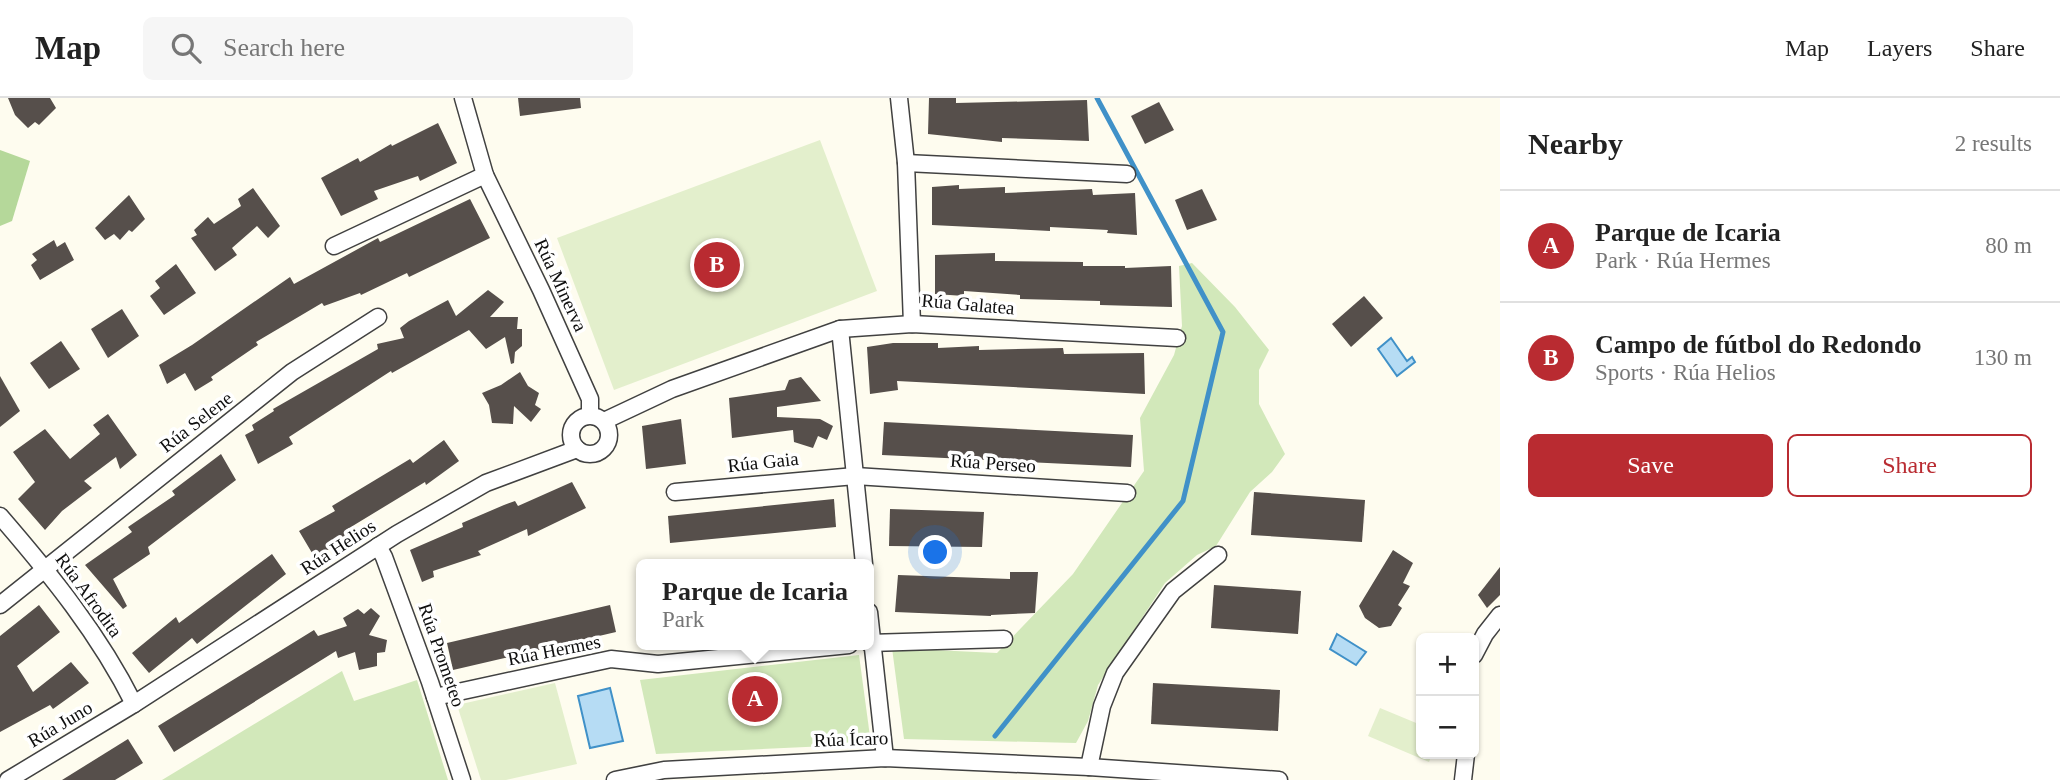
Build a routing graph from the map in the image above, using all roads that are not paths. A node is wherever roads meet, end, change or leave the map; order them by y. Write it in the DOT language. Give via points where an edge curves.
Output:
graph roads {
  1 [pos="463,98"];
  2 [pos="899,98"];
  3 [pos="906,163"];
  4 [pos="1127,174"];
  5 [pos="485,175"];
  6 [pos="334,246"];
  7 [pos="378,317"];
  8 [pos="912,324"];
  9 [pos="840,329"];
  10 [pos="1177,338"];
  11 [pos="597,418"];
  12 [pos="577,449"];
  13 [pos="855,475"];
  14 [pos="675,492"];
  15 [pos="1127,493"];
  16 [pos="0,516"];
  17 [pos="378,546"];
  18 [pos="1218,555"];
  19 [pos="863,559"];
  20 [pos="45,568"];
  21 [pos="0,606"];
  22 [pos="1500,615"];
  23 [pos="1004,639"];
  24 [pos="874,643"];
  25 [pos="1479,645"];
  26 [pos="799,650"];
  27 [pos="871,650"];
  28 [pos="435,697"];
  29 [pos="134,704"];
  30 [pos="885,758"];
  31 [pos="1465,759"];
  32 [pos="1089,767"];
  33 [pos="1035,772"];
  34 [pos="8,780"];
  35 [pos="461,780"];
  36 [pos="615,780"];
  37 [pos="1279,780"];
  38 [pos="1462,780"];
  1 -- 5 [label="street, Rúa Minerva"];
  2 -- 3 [label="street, Rúa Galatea"];
  3 -- 4 [label="street"];
  3 -- 8 [label="street, Rúa Galatea"];
  5 -- 6 [label="street"];
  5 -- 11 [label="street, Rúa Minerva"];
  7 -- 20 [label="street, Rúa Selene" via="292,372"];
  8 -- 9 [label="street"];
  8 -- 10 [label="street, Rúa Galatea"];
  9 -- 11 [label="street"];
  9 -- 13 [label="street"];
  11 -- 12 [label="street" via="572,427 571,441"];
  11 -- 12 [label="street, Rúa Helios" via="610,436 607,446 589,455"];
  12 -- 17 [label="street, Rúa Helios" via="486,483"];
  13 -- 14 [label="street, Rúa Gaia"];
  13 -- 15 [label="street, Rúa Perseo"];
  13 -- 19 [label="street"];
  16 -- 20 [label="street, Rúa Afrodita"];
  17 -- 28 [label="street, Rúa Prometeo"];
  17 -- 29 [label="street, Rúa Helios"];
  18 -- 32 [label="street" via="1173,591 1115,673 1102,706"];
  20 -- 21 [label="street, Rúa Selene"];
  20 -- 29 [label="street, Rúa Afrodita" via="91,629"];
  22 -- 25 [label="street"];
  23 -- 24 [label="street"];
  26 -- 28 [label="street, Rúa Hermes" via="658,664 611,659"];
  27 -- 30 [label="street"];
  28 -- 35 [label="street, Rúa Prometeo"];
  29 -- 34 [label="street, Rúa Juno"];
  30 -- 33 [label="street, Rúa Ícaro"];
  30 -- 36 [label="street, Rúa Ícaro" via="664,770"];
  31 -- 38 [label="street"];
  32 -- 33 [label="street, Rúa Ícaro"];
  32 -- 37 [label="street, Rúa Ícaro"];
}
